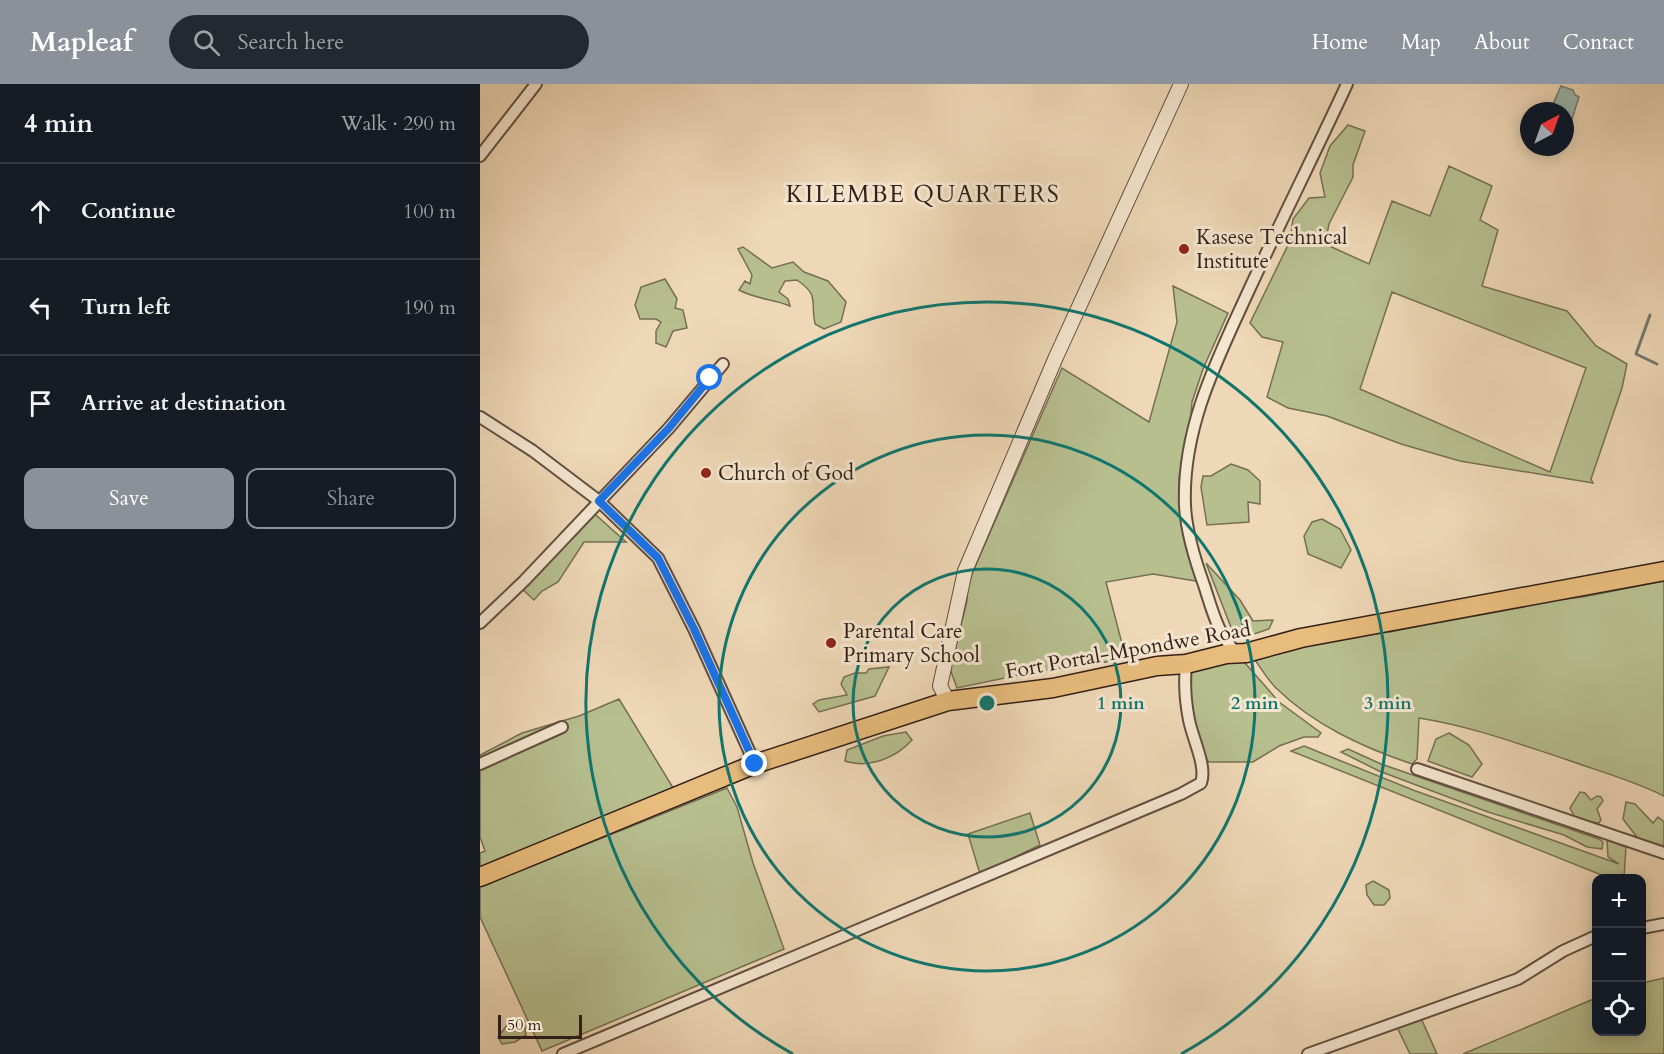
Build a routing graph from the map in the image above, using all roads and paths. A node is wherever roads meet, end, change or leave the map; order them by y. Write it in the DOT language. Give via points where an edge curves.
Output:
graph roads {
  1 [pos="536,84"];
  2 [pos="1182,84"];
  3 [pos="1347,84"];
  4 [pos="480,156"];
  5 [pos="723,364"];
  6 [pos="480,417"];
  7 [pos="599,501"];
  8 [pos="1664,571"];
  9 [pos="480,622"];
  10 [pos="1239,654"];
  11 [pos="1186,664"];
  12 [pos="948,701"];
  13 [pos="562,727"];
  14 [pos="480,764"];
  15 [pos="755,764"];
  16 [pos="1417,769"];
  17 [pos="1664,853"];
  18 [pos="480,877"];
  19 [pos="1664,924"];
  20 [pos="1646,927"];
  21 [pos="1592,938"];
  22 [pos="563,1054"];
  23 [pos="1308,1054"];
  1 -- 4 [label="street"];
  2 -- 12 [label="street" via="1056,357 965,571 940,686"];
  3 -- 10 [label="street" via="1227,335 1195,423 1185,506 1193,553 1212,611 1232,649"];
  5 -- 7 [label="street"];
  6 -- 7 [label="street"];
  7 -- 9 [label="street"];
  7 -- 15 [label="street" via="658,558"];
  8 -- 10 [label="highway, Fort Portal-Mpondwe Road" via="1301,638"];
  10 -- 11 [label="highway, Fort Portal-Mpondwe Road"];
  11 -- 12 [label="highway, Fort Portal-Mpondwe Road" via="1157,666 1053,688"];
  11 -- 22 [label="street" via="1184,689 1196,750 1205,771 1201,783"];
  12 -- 15 [label="highway, Fort Portal-Mpondwe Road"];
  13 -- 14 [label="street"];
  15 -- 18 [label="highway, Fort Portal-Mpondwe Road"];
  16 -- 17 [label="street"];
  19 -- 20 [label="street"];
  21 -- 23 [label="street" via="1518,979"];
}
